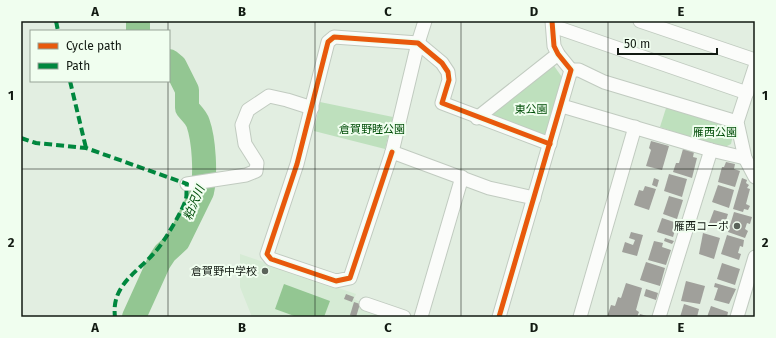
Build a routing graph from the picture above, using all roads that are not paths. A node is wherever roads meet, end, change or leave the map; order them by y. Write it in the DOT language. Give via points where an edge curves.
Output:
graph roads {
  1 [pos="426,21"];
  2 [pos="640,21"];
  3 [pos="553,24"];
  4 [pos="418,43"];
  5 [pos="558,54"];
  6 [pos="755,60"];
  7 [pos="755,67"];
  8 [pos="571,70"];
  9 [pos="747,93"];
  10 [pos="562,106"];
  11 [pos="312,108"];
  12 [pos="477,118"];
  13 [pos="737,122"];
  14 [pos="635,127"];
  15 [pos="550,144"];
  16 [pos="711,150"];
  17 [pos="392,152"];
  18 [pos="750,161"];
  19 [pos="462,177"];
  20 [pos="755,177"];
  21 [pos="187,184"];
  22 [pos="534,198"];
  23 [pos="755,257"];
  24 [pos="366,304"];
  25 [pos="404,317"];
  26 [pos="421,317"];
  27 [pos="500,317"];
  28 [pos="580,317"];
  29 [pos="659,317"];
  30 [pos="738,317"];
  1 -- 4 [label="street"];
  2 -- 6 [label="street"];
  3 -- 5 [label="street" via="554,46"];
  3 -- 9 [label="street"];
  4 -- 11 [label="street" via="334,37 328,42"];
  4 -- 12 [label="street" via="442,63 448,72 449,80 442,103"];
  4 -- 17 [label="street"];
  5 -- 8 [label="street"];
  5 -- 12 [label="street"];
  7 -- 9 [label="street"];
  8 -- 10 [label="street"];
  8 -- 13 [label="street" via="579,70 604,82"];
  9 -- 13 [label="street"];
  10 -- 14 [label="street"];
  10 -- 15 [label="street"];
  11 -- 17 [label="street" via="297,164 267,254 271,259 336,281 350,278"];
  11 -- 21 [label="street" via="269,96 258,102 248,110 242,125 245,144 258,163 256,170 246,176"];
  12 -- 15 [label="street"];
  13 -- 18 [label="street"];
  14 -- 16 [label="street"];
  14 -- 28 [label="street"];
  15 -- 22 [label="street"];
  16 -- 18 [label="street"];
  16 -- 29 [label="street"];
  17 -- 19 [label="street"];
  18 -- 20 [label="street"];
  19 -- 22 [label="street" via="490,188"];
  19 -- 26 [label="street"];
  22 -- 27 [label="street"];
  23 -- 30 [label="street"];
  24 -- 25 [label="street"];
}
